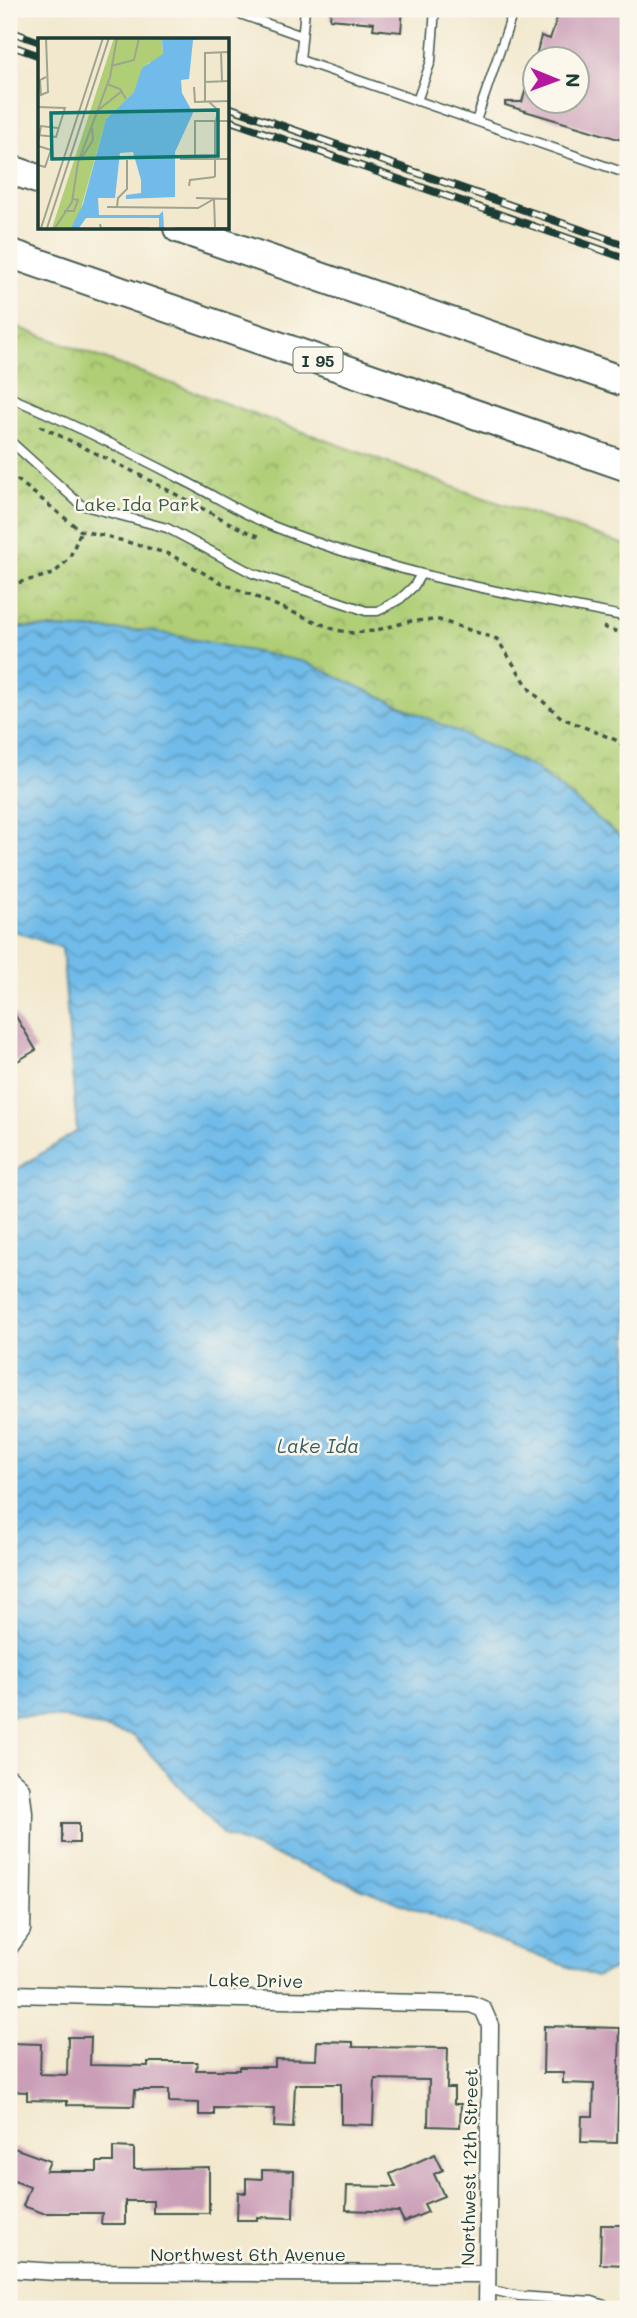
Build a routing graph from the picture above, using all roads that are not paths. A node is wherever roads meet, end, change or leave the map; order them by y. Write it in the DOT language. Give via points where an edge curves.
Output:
graph roads {
  1 [pos="226,9"];
  2 [pos="305,9"];
  3 [pos="435,9"];
  4 [pos="514,9"];
  5 [pos="302,36"];
  6 [pos="417,101"];
  7 [pos="476,121"];
  8 [pos="9,169"];
  9 [pos="628,174"];
  10 [pos="38,179"];
  11 [pos="181,229"];
  12 [pos="9,253"];
  13 [pos="628,383"];
  14 [pos="9,397"];
  15 [pos="9,440"];
  16 [pos="628,467"];
  17 [pos="421,574"];
  18 [pos="628,617"];
  19 [pos="9,1777"];
  20 [pos="9,1948"];
  21 [pos="9,1994"];
  22 [pos="491,2025"];
  23 [pos="9,2269"];
  24 [pos="487,2282"];
  25 [pos="487,2309"];
  26 [pos="616,2309"];
  1 -- 5 [label="lane"];
  2 -- 5 [label="lane"];
  3 -- 6 [label="lane" via="431,61"];
  4 -- 7 [label="lane"];
  5 -- 6 [label="lane" via="300,60"];
  6 -- 7 [label="lane"];
  7 -- 9 [label="lane"];
  8 -- 10 [label="highway"];
  11 -- 13 [label="highway"];
  12 -- 16 [label="highway, I 95"];
  14 -- 17 [label="lane" via="272,526"];
  15 -- 17 [label="lane" via="81,505 167,528 252,573 349,606 377,611 400,599"];
  17 -- 18 [label="lane"];
  19 -- 20 [label="street" via="21,1788 24,1813 22,1930"];
  21 -- 22 [label="street, Lake Drive" via="471,2004 483,2009"];
  22 -- 24 [label="street, Northwest 12th Street"];
  23 -- 24 [label="street, Northwest 6th Avenue"];
  24 -- 25 [label="street, Northwest 12th Street"];
  24 -- 26 [label="lane" via="519,2296 592,2301"];
}
